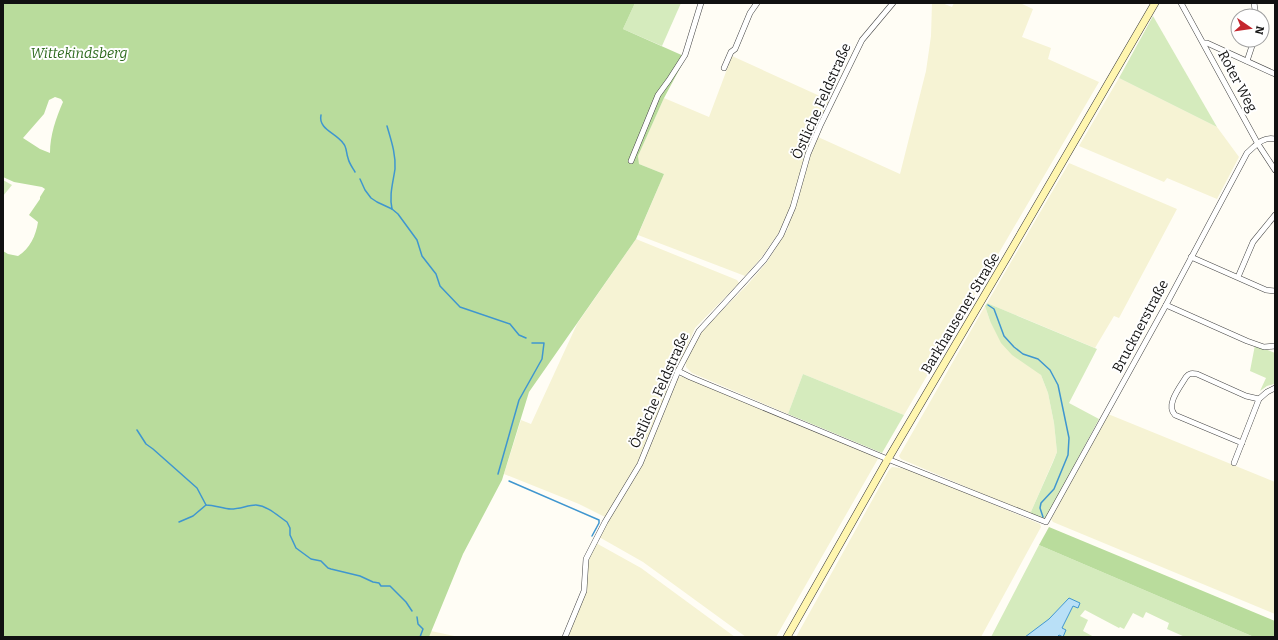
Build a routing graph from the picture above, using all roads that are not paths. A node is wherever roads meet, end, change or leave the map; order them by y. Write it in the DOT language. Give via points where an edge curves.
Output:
graph roads {
  1 [pos="702,3"];
  2 [pos="757,3"];
  3 [pos="893,3"];
  4 [pos="1155,3"];
  5 [pos="1181,3"];
  6 [pos="1204,43"];
  7 [pos="1251,48"];
  8 [pos="1247,61"];
  9 [pos="724,68"];
  10 [pos="1275,74"];
  11 [pos="1275,139"];
  12 [pos="1258,144"];
  13 [pos="631,161"];
  14 [pos="1275,170"];
  15 [pos="1275,215"];
  16 [pos="1191,257"];
  17 [pos="1238,277"];
  18 [pos="1275,291"];
  19 [pos="1166,305"];
  20 [pos="1275,346"];
  21 [pos="678,371"];
  22 [pos="1275,388"];
  23 [pos="1259,400"];
  24 [pos="1242,443"];
  25 [pos="888,459"];
  26 [pos="1234,463"];
  27 [pos="565,637"];
  28 [pos="787,637"];
  1 -- 13 [label="street" via="685,55 658,95"];
  2 -- 9 [label="street"];
  3 -- 21 [label="street, Östliche Feldstraße" via="862,40 820,126 808,154 793,208 781,235 764,260 699,331"];
  4 -- 25 [label="main road, Barkhausener Straße"];
  5 -- 6 [label="street, Roter Weg"];
  6 -- 8 [label="street"];
  6 -- 12 [label="street, Roter Weg"];
  7 -- 8 [label="street"];
  8 -- 10 [label="street"];
  11 -- 12 [label="street" via="1271,138"];
  12 -- 14 [label="street, Roter Weg"];
  12 -- 16 [label="street, Brucknerstraße" via="1247,153"];
  15 -- 17 [label="street" via="1253,242"];
  16 -- 17 [label="street"];
  16 -- 19 [label="street, Brucknerstraße"];
  17 -- 18 [label="street" via="1266,290"];
  19 -- 20 [label="street" via="1247,341 1264,347"];
  19 -- 25 [label="street, Brucknerstraße" via="1046,522"];
  21 -- 25 [label="street"];
  21 -- 27 [label="street, Östliche Feldstraße" via="640,464 604,522 586,559 584,591"];
  22 -- 23 [label="street"];
  23 -- 24 [label="street"];
  23 -- 24 [label="street" via="1192,373 1186,377 1171,404 1175,415"];
  24 -- 26 [label="street"];
  25 -- 28 [label="main road, Barkhausener Straße"];
}
